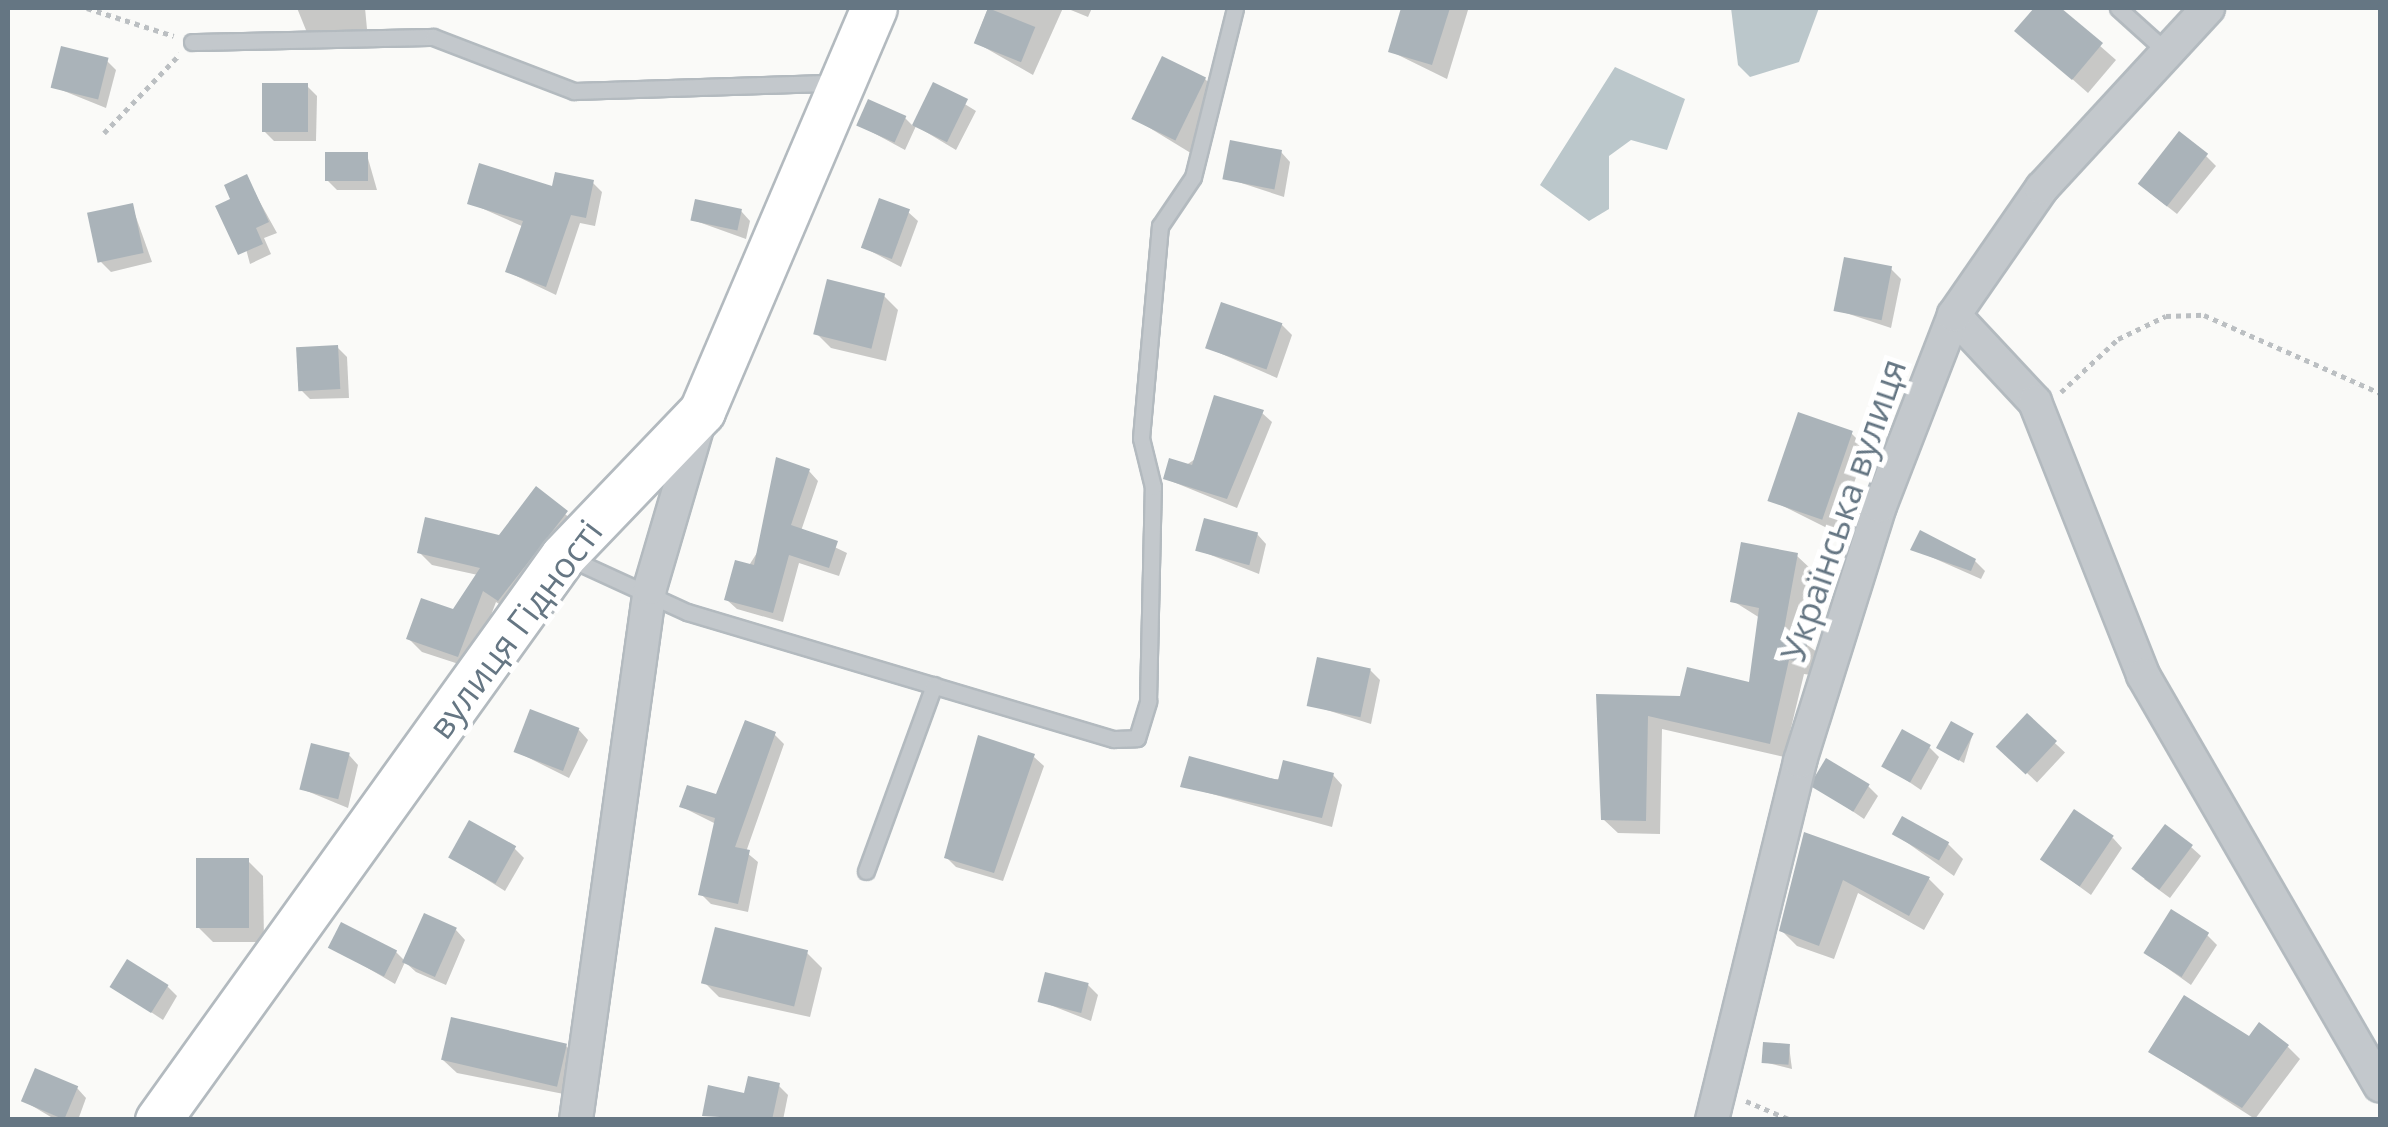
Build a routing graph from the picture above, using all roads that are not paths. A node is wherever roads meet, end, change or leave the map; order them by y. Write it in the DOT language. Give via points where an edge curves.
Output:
graph roads {
  1 [pos="874,8"];
  2 [pos="1235,8"];
  3 [pos="2118,8"];
  4 [pos="2208,8"];
  5 [pos="192,42"];
  6 [pos="2168,53"];
  7 [pos="843,82"];
  8 [pos="1954,315"];
  9 [pos="702,411"];
  10 [pos="562,556"];
  11 [pos="650,588"];
  12 [pos="934,685"];
  13 [pos="866,871"];
  14 [pos="2380,1086"];
  15 [pos="1716,1105"];
  16 [pos="158,1120"];
  17 [pos="576,1120"];
  1 -- 7 [label="street, вулиця Гідності"];
  2 -- 12 [label="lane" via="1193,178 1160,226 1141,438 1153,487 1144,730 1114,739"];
  3 -- 6 [label="lane"];
  4 -- 6 [label="street, Українська вулиця"];
  5 -- 7 [label="lane" via="433,37 574,91"];
  6 -- 8 [label="street, Українська вулиця" via="2042,188"];
  7 -- 9 [label="street, вулиця Гідності"];
  8 -- 14 [label="street" via="2035,402 2143,675"];
  8 -- 15 [label="street, Українська вулиця" via="1880,506 1800,761"];
  9 -- 10 [label="street, вулиця Гідності"];
  9 -- 11 [label="street"];
  10 -- 11 [label="lane"];
  10 -- 16 [label="street, вулиця Гідності"];
  11 -- 12 [label="lane" via="688,612"];
  11 -- 17 [label="street"];
  12 -- 13 [label="lane"];
}
